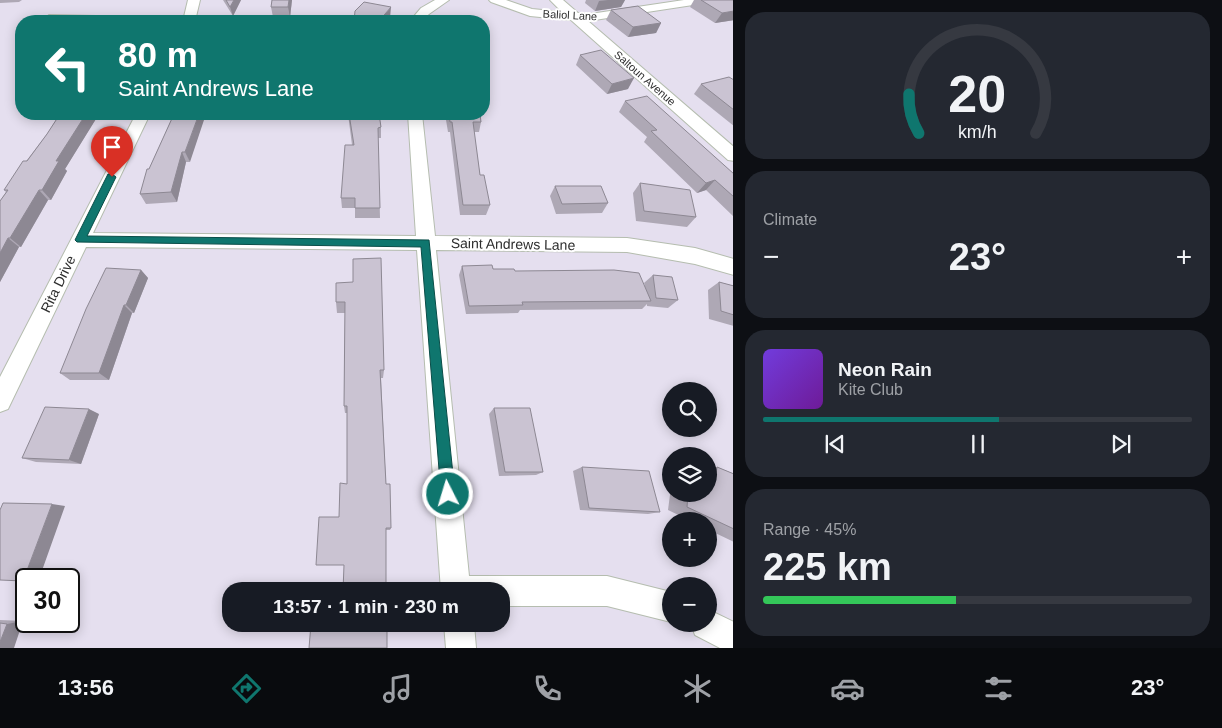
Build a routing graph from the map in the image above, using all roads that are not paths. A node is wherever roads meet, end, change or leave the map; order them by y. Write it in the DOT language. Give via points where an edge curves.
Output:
graph roads {
  1 [pos="194,0"];
  2 [pos="443,0"];
  3 [pos="495,0"];
  4 [pos="556,0"];
  5 [pos="706,0"];
  6 [pos="190,15"];
  7 [pos="422,15"];
  8 [pos="575,17"];
  9 [pos="140,120"];
  10 [pos="416,120"];
  11 [pos="733,156"];
  12 [pos="80,240"];
  13 [pos="426,243"];
  14 [pos="733,267"];
  15 [pos="0,402"];
  16 [pos="455,582"];
  17 [pos="510,591"];
  18 [pos="662,605"];
  19 [pos="717,630"];
  20 [pos="460,632"];
  21 [pos="733,638"];
  22 [pos="461,648"];
  1 -- 6 [label="street"];
  2 -- 7 [label="street"];
  3 -- 8 [label="street, Baliol Lane" via="530,12"];
  4 -- 8 [label="street, Saltoun Avenue"];
  5 -- 8 [label="street, Baliol Lane" via="603,17"];
  8 -- 11 [label="street, Saltoun Avenue"];
  9 -- 12 [label="street, Rita Drive"];
  10 -- 13 [label="street"];
  12 -- 13 [label="street, Saint Andrews Lane"];
  12 -- 15 [label="street, Rita Drive"];
  13 -- 14 [label="street, Saint Andrews Lane" via="627,245 695,256"];
  13 -- 16 [label="street"];
  17 -- 18 [label="street" via="607,591"];
  19 -- 21 [label="street"];
  20 -- 22 [label="street"];
}
